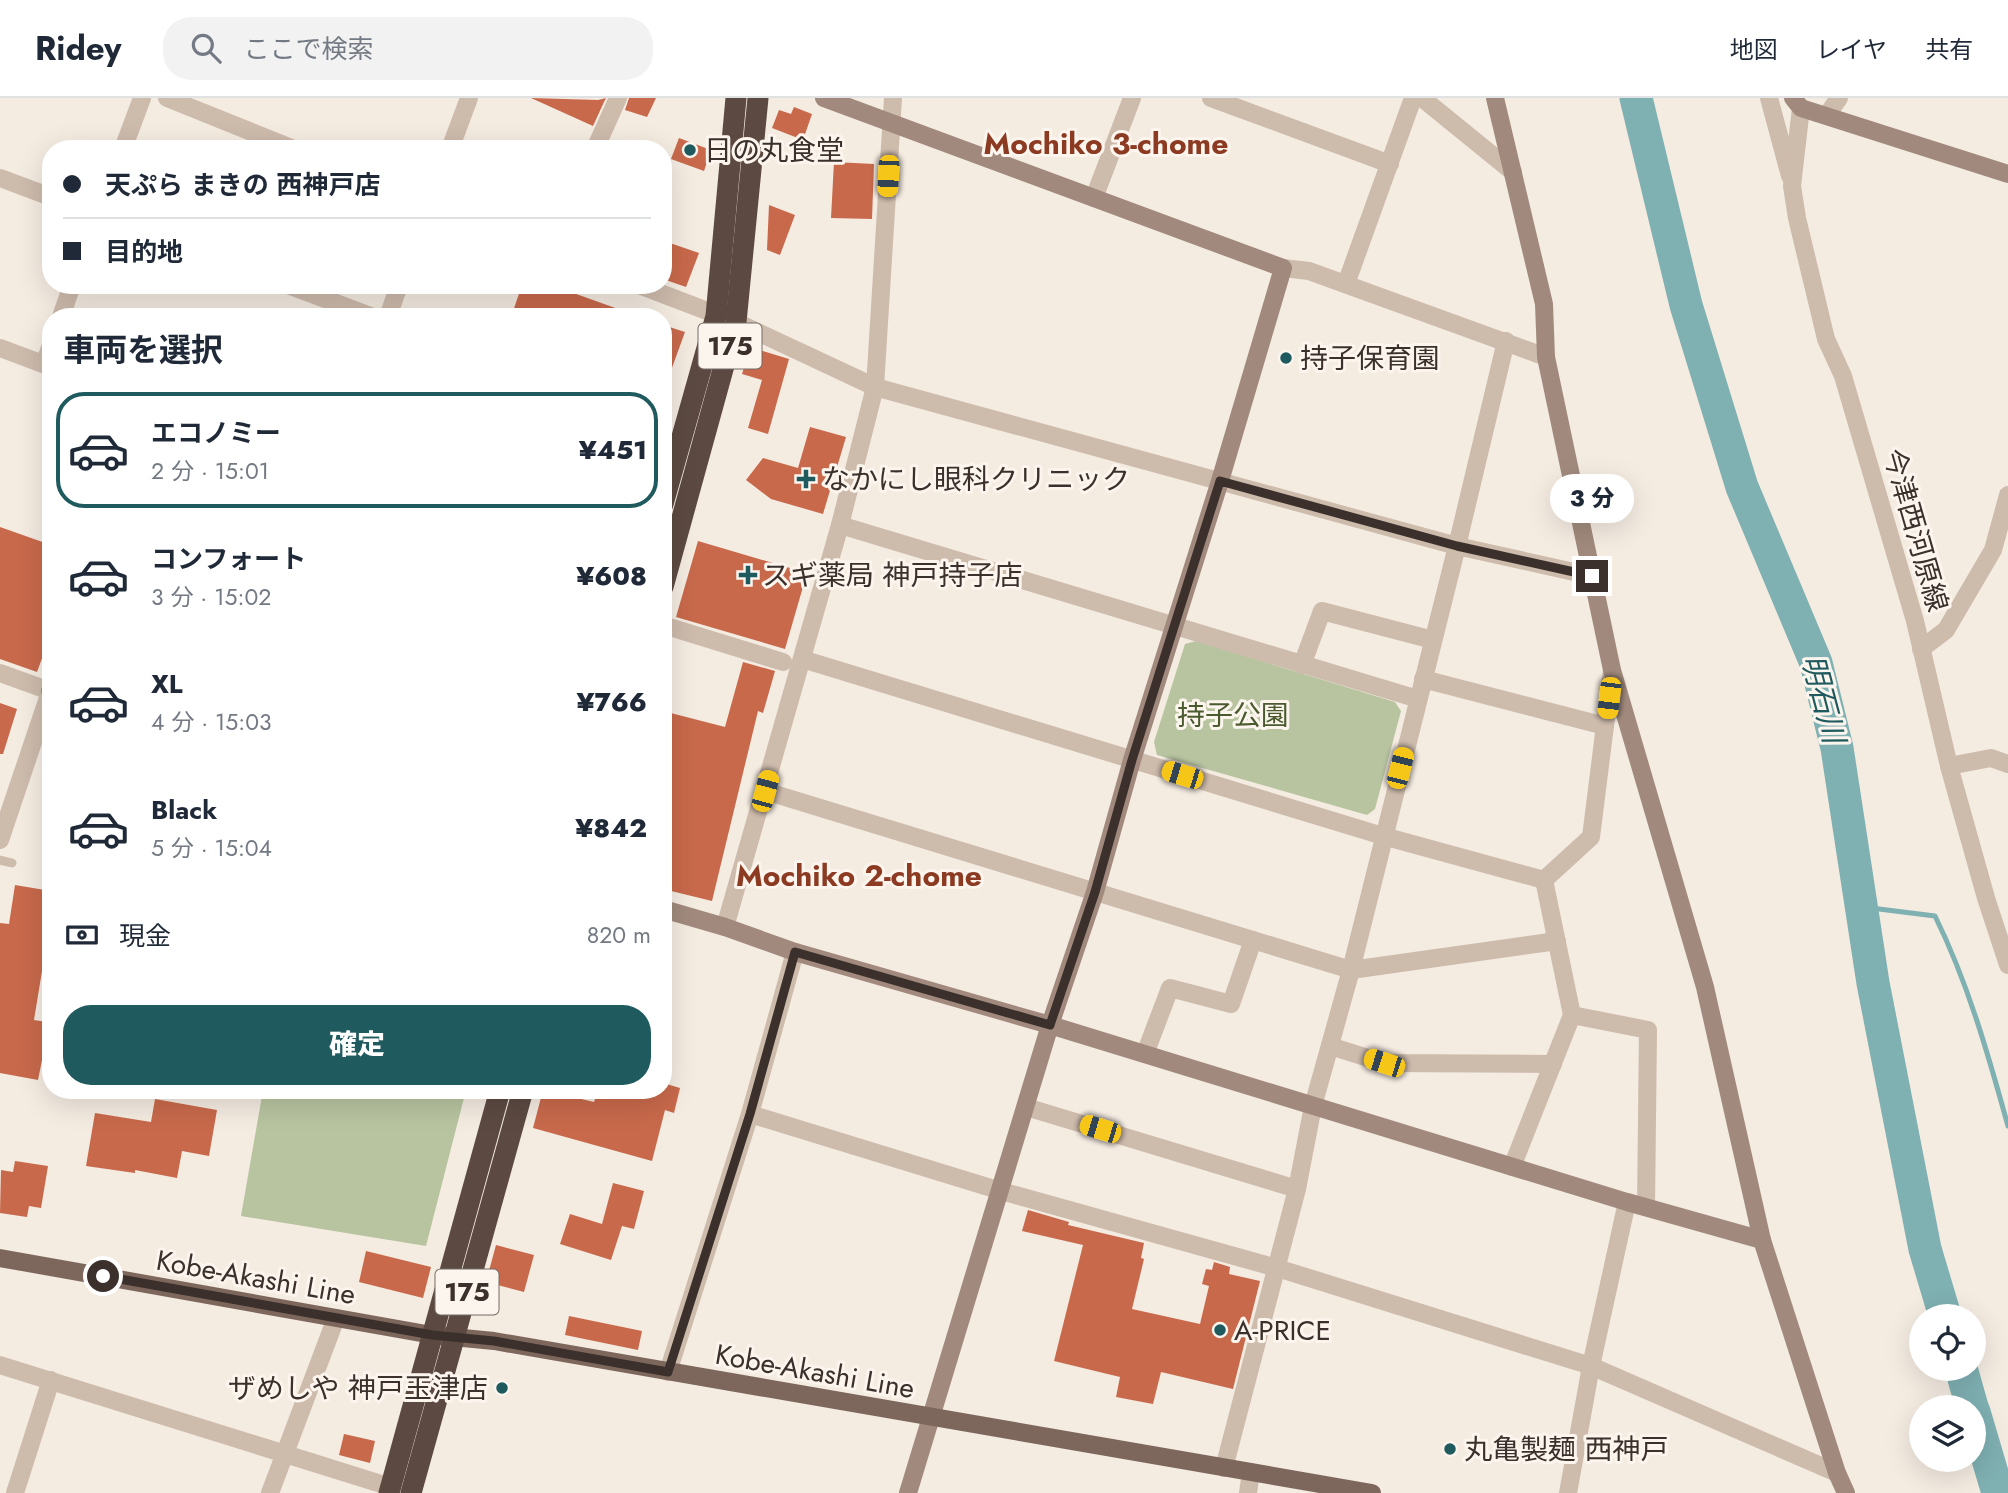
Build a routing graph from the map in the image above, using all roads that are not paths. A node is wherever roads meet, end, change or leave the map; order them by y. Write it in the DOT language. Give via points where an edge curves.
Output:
graph roads {
  1 [pos="142,98"];
  2 [pos="166,98"];
  3 [pos="470,98"];
  4 [pos="618,98"];
  5 [pos="736,98"];
  6 [pos="758,98"];
  7 [pos="824,98"];
  8 [pos="893,98"];
  9 [pos="1132,98"];
  10 [pos="1211,98"];
  11 [pos="1413,98"];
  12 [pos="1422,98"];
  13 [pos="1495,98"];
  14 [pos="1769,98"];
  15 [pos="1839,98"];
  16 [pos="1797,103"];
  17 [pos="1827,115"];
  18 [pos="891,124"];
  19 [pos="126,140"];
  20 [pos="271,140"];
  21 [pos="454,140"];
  22 [pos="599,140"];
  23 [pos="1390,164"];
  24 [pos="1513,172"];
  25 [pos="2008,174"];
  26 [pos="0,178"];
  27 [pos="1792,186"];
  28 [pos="42,194"];
  29 [pos="1094,198"];
  30 [pos="1283,268"];
  31 [pos="1346,284"];
  32 [pos="312,294"];
  33 [pos="661,294"];
  34 [pos="349,308"];
  35 [pos="716,316"];
  36 [pos="736,322"];
  37 [pos="1506,341"];
  38 [pos="0,348"];
  39 [pos="1546,358"];
  40 [pos="42,363"];
  41 [pos="875,387"];
  42 [pos="672,472"];
  43 [pos="1220,481"];
  44 [pos="2008,495"];
  45 [pos="840,525"];
  46 [pos="1457,546"];
  47 [pos="672,554"];
  48 [pos="1592,576"];
  49 [pos="1174,627"];
  50 [pos="672,628"];
  51 [pos="1433,640"];
  52 [pos="1921,649"];
  53 [pos="802,659"];
  54 [pos="783,662"];
  55 [pos="1303,665"];
  56 [pos="1612,670"];
  57 [pos="0,673"];
  58 [pos="1423,679"];
  59 [pos="42,687"];
  60 [pos="1418,699"];
  61 [pos="42,716"];
  62 [pos="1605,726"];
  63 [pos="1132,760"];
  64 [pos="2008,764"];
  65 [pos="1949,766"];
  66 [pos="765,791"];
  67 [pos="1383,836"];
  68 [pos="0,840"];
  69 [pos="0,860"];
  70 [pos="12,863"];
  71 [pos="1544,880"];
  72 [pos="1095,892"];
  73 [pos="672,912"];
  74 [pos="725,927"];
  75 [pos="1253,940"];
  76 [pos="1557,941"];
  77 [pos="795,952"];
  78 [pos="2008,965"];
  79 [pos="1351,970"];
  80 [pos="1572,1015"];
  81 [pos="1050,1025"];
  82 [pos="1330,1046"];
  83 [pos="1144,1054"];
  84 [pos="1553,1064"];
  85 [pos="498,1099"];
  86 [pos="520,1099"];
  87 [pos="1313,1106"];
  88 [pos="1026,1107"];
  89 [pos="750,1114"];
  90 [pos="1512,1167"];
  91 [pos="1297,1189"];
  92 [pos="1001,1191"];
  93 [pos="1627,1202"];
  94 [pos="1646,1207"];
  95 [pos="1762,1240"];
  96 [pos="0,1258"];
  97 [pos="1277,1268"];
  98 [pos="336,1318"];
  99 [pos="432,1335"];
  100 [pos="454,1338"];
  101 [pos="0,1365"];
  102 [pos="1591,1366"];
  103 [pos="668,1372"];
  104 [pos="51,1380"];
  105 [pos="932,1418"];
  106 [pos="284,1452"];
  107 [pos="1224,1468"];
  108 [pos="1251,1472"];
  109 [pos="1837,1473"];
  110 [pos="397,1491"];
  111 [pos="15,1493"];
  112 [pos="270,1493"];
  113 [pos="908,1493"];
  114 [pos="1248,1493"];
  115 [pos="1372,1493"];
  116 [pos="1568,1493"];
  117 [pos="1846,1493"];
  1 -- 19 [label="street"];
  2 -- 20 [label="street"];
  3 -- 21 [label="street"];
  4 -- 22 [label="street"];
  5 -- 35 [label="highway, 175"];
  6 -- 36 [label="highway, 175"];
  7 -- 18 [label="street"];
  8 -- 18 [label="street"];
  9 -- 29 [label="street"];
  10 -- 23 [label="street"];
  11 -- 23 [label="street"];
  12 -- 24 [label="street"];
  13 -- 24 [label="street"];
  14 -- 27 [label="street"];
  15 -- 17 [label="street"];
  16 -- 17 [label="street"];
  16 -- 27 [label="street, 今津西河原線"];
  17 -- 25 [label="street"];
  18 -- 29 [label="street"];
  18 -- 41 [label="street"];
  23 -- 31 [label="street"];
  24 -- 39 [label="street" via="1544,304"];
  26 -- 28 [label="street"];
  27 -- 52 [label="street, 今津西河原線" via="1826,339 1843,376"];
  29 -- 30 [label="street"];
  30 -- 31 [label="street"];
  30 -- 43 [label="street"];
  31 -- 37 [label="street"];
  32 -- 34 [label="street"];
  33 -- 35 [label="street"];
  35 -- 36 [label="street"];
  35 -- 42 [label="highway, 175"];
  36 -- 41 [label="street"];
  36 -- 47 [label="highway, 175"];
  37 -- 39 [label="street"];
  37 -- 46 [label="street"];
  38 -- 40 [label="street"];
  39 -- 48 [label="street"];
  41 -- 43 [label="street"];
  41 -- 45 [label="street"];
  43 -- 46 [label="street"];
  43 -- 49 [label="street"];
  44 -- 52 [label="street" via="1993,550 1947,630"];
  45 -- 49 [label="street"];
  45 -- 53 [label="street"];
  46 -- 48 [label="street"];
  46 -- 51 [label="street"];
  48 -- 56 [label="street"];
  49 -- 55 [label="street"];
  49 -- 63 [label="street"];
  50 -- 54 [label="street"];
  51 -- 55 [label="street" via="1322,611"];
  51 -- 58 [label="street"];
  52 -- 65 [label="street, 今津西河原線"];
  53 -- 63 [label="street"];
  53 -- 66 [label="street"];
  55 -- 60 [label="street"];
  56 -- 62 [label="street"];
  56 -- 95 [label="street" via="1705,987"];
  57 -- 59 [label="street"];
  58 -- 60 [label="street"];
  58 -- 62 [label="street"];
  60 -- 67 [label="street"];
  61 -- 68 [label="street"];
  62 -- 71 [label="street" via="1591,837"];
  63 -- 67 [label="street"];
  63 -- 72 [label="street"];
  64 -- 65 [label="street" via="1991,758"];
  65 -- 78 [label="street, 今津西河原線"];
  66 -- 72 [label="street"];
  66 -- 74 [label="street"];
  67 -- 71 [label="street"];
  67 -- 79 [label="street"];
  69 -- 70 [label="lane"];
  71 -- 76 [label="street"];
  72 -- 75 [label="street"];
  72 -- 81 [label="street"];
  73 -- 74 [label="street"];
  74 -- 77 [label="street"];
  75 -- 79 [label="street"];
  75 -- 83 [label="street" via="1231,1004 1170,988"];
  76 -- 79 [label="street"];
  76 -- 80 [label="street"];
  77 -- 81 [label="street"];
  77 -- 89 [label="street"];
  79 -- 82 [label="street"];
  80 -- 84 [label="street"];
  80 -- 94 [label="street" via="1648,1030"];
  81 -- 83 [label="street"];
  81 -- 88 [label="street"];
  82 -- 84 [label="street" via="1384,1063"];
  82 -- 87 [label="street"];
  83 -- 87 [label="street"];
  84 -- 90 [label="street"];
  85 -- 99 [label="highway, 175"];
  86 -- 100 [label="highway, 175"];
  87 -- 90 [label="street"];
  87 -- 91 [label="street"];
  88 -- 91 [label="street"];
  88 -- 92 [label="street"];
  89 -- 92 [label="street"];
  89 -- 103 [label="street"];
  90 -- 93 [label="street"];
  91 -- 97 [label="street"];
  92 -- 97 [label="street"];
  92 -- 105 [label="street"];
  93 -- 94 [label="street"];
  93 -- 102 [label="street"];
  94 -- 95 [label="street"];
  95 -- 109 [label="street"];
  96 -- 98 [label="main road, Kobe-Akashi Line"];
  97 -- 102 [label="street"];
  97 -- 107 [label="street"];
  98 -- 99 [label="main road, Kobe-Akashi Line"];
  98 -- 106 [label="street"];
  99 -- 100 [label="main road, Kobe-Akashi Line"];
  99 -- 110 [label="highway, 175"];
  100 -- 103 [label="main road, Kobe-Akashi Line"];
  100 -- 110 [label="highway, 175"];
  101 -- 104 [label="street"];
  102 -- 109 [label="street"];
  102 -- 116 [label="street"];
  103 -- 105 [label="main road, Kobe-Akashi Line"];
  104 -- 106 [label="street"];
  104 -- 111 [label="street"];
  105 -- 107 [label="main road, Kobe-Akashi Line"];
  105 -- 113 [label="street"];
  106 -- 110 [label="street"];
  106 -- 112 [label="street"];
  107 -- 108 [label="main road, Kobe-Akashi Line"];
  108 -- 114 [label="street"];
  108 -- 115 [label="main road, Kobe-Akashi Line"];
  109 -- 117 [label="street"];
}
